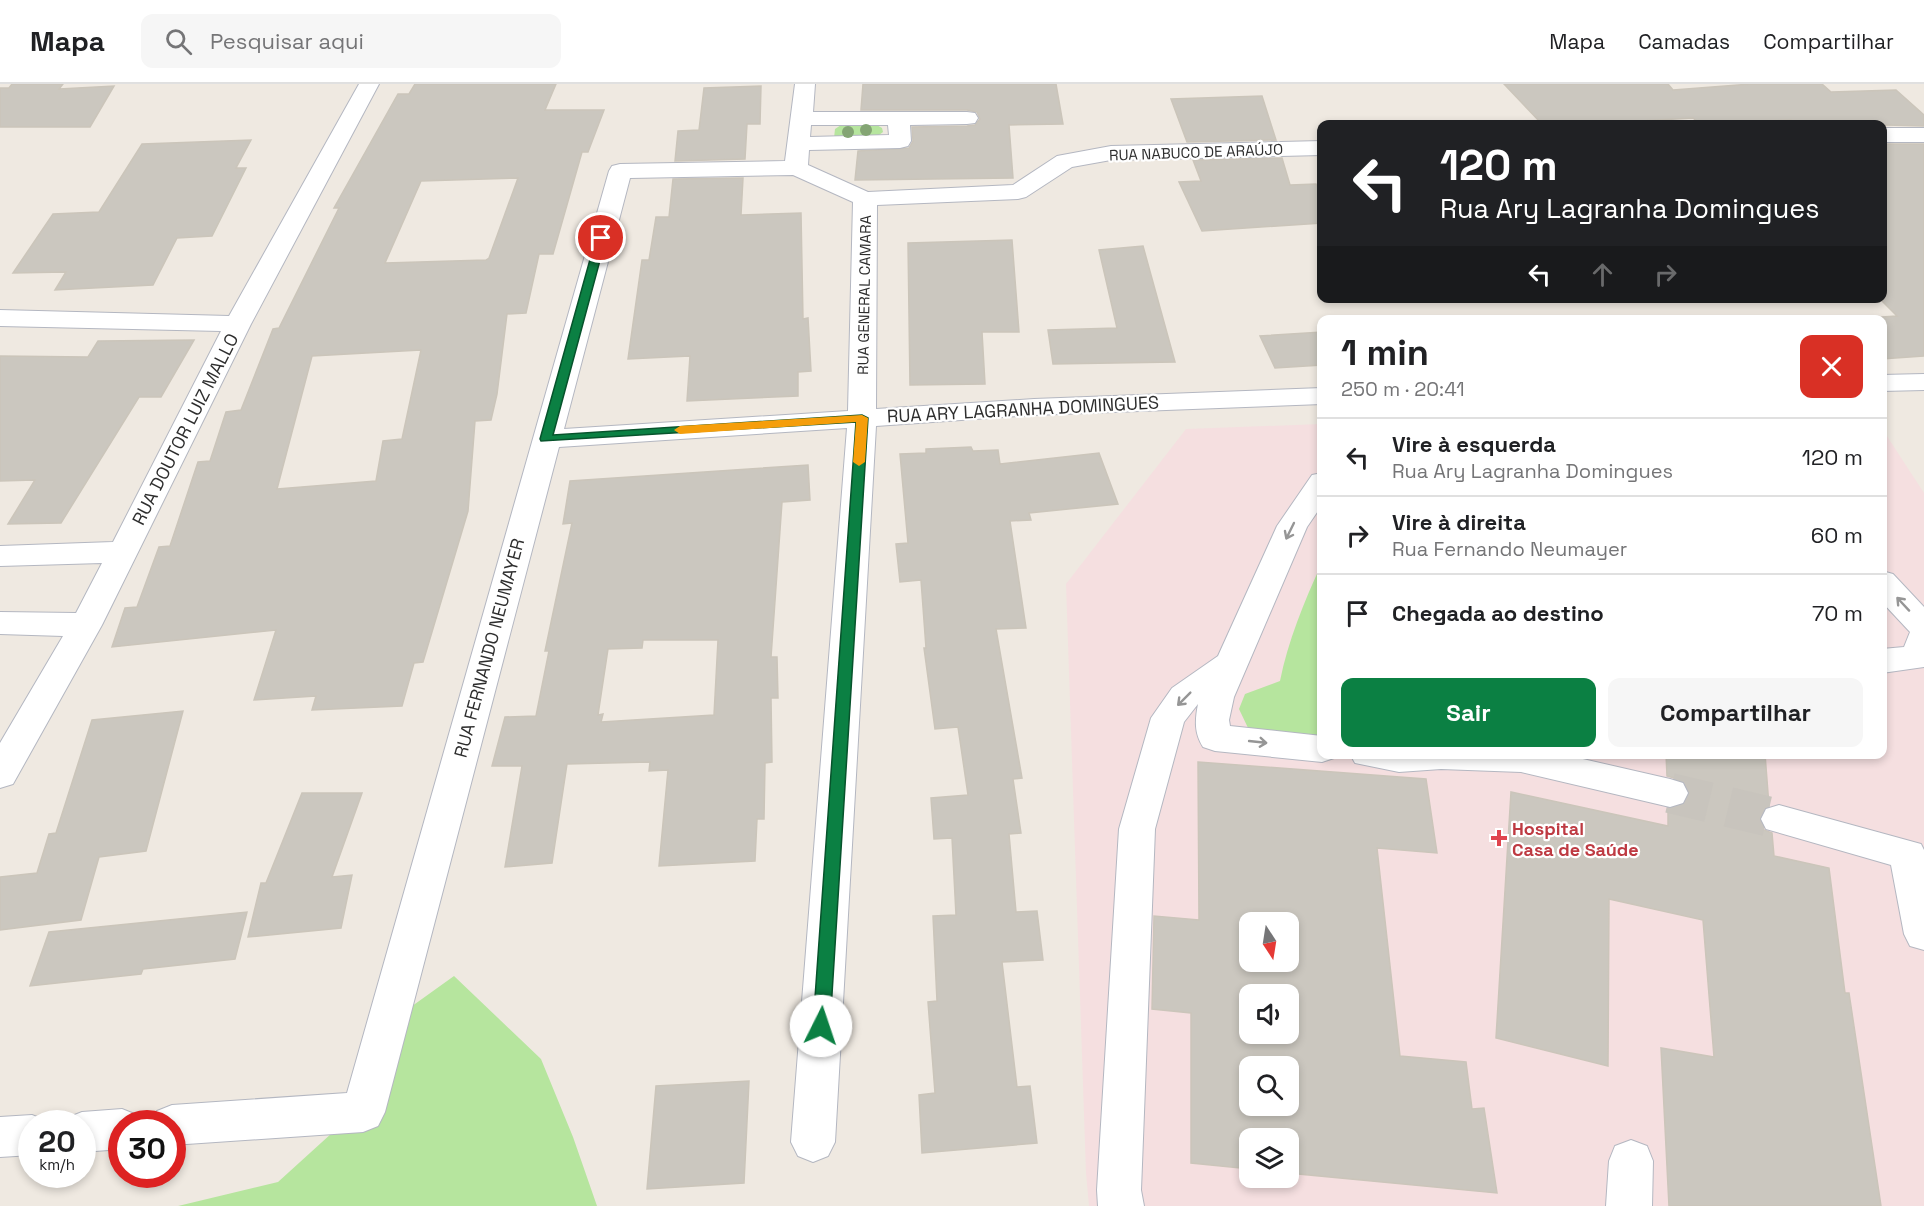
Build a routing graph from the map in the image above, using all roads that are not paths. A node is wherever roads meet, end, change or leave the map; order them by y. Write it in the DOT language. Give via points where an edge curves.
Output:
graph roads {
  1 [pos="369,84"];
  2 [pos="805,84"];
  3 [pos="899,118"];
  4 [pos="967,118"];
  5 [pos="802,119"];
  6 [pos="1887,135"];
  7 [pos="1924,135"];
  8 [pos="1317,148"];
  9 [pos="798,156"];
  10 [pos="865,199"];
  11 [pos="0,318"];
  12 [pos="238,324"];
  13 [pos="1924,382"];
  14 [pos="1887,383"];
  15 [pos="1317,396"];
  16 [pos="862,418"];
  17 [pos="546,439"];
  18 [pos="1317,489"];
  19 [pos="123,552"];
  20 [pos="0,556"];
  21 [pos="1887,590"];
  22 [pos="0,623"];
  23 [pos="86,625"];
  24 [pos="1923,645"];
  25 [pos="1887,660"];
  26 [pos="1231,664"];
  27 [pos="1215,738"];
  28 [pos="1317,748"];
  29 [pos="1159,755"];
  30 [pos="1529,759"];
  31 [pos="0,774"];
  32 [pos="1670,793"];
  33 [pos="1779,819"];
  34 [pos="1924,934"];
  35 [pos="186,1124"];
  36 [pos="18,1136"];
  37 [pos="0,1137"];
  38 [pos="813,1142"];
  39 [pos="1631,1161"];
  40 [pos="1121,1206"];
  41 [pos="1629,1206"];
  1 -- 12 [label="street, RUA DOUTOR LUIZ MALLO"];
  2 -- 5 [label="street"];
  3 -- 4 [label="street"];
  3 -- 5 [label="street"];
  3 -- 9 [label="street" via="900,141"];
  5 -- 9 [label="street"];
  6 -- 7 [label="street"];
  8 -- 10 [label="street, RUA NABUCO DE ARAÚJO" via="1111,153 1065,161 1018,192"];
  9 -- 10 [label="street, RUA GENERAL CAMARA"];
  9 -- 17 [label="street, RUA FERNANDO NEUMAYER" via="620,171"];
  10 -- 16 [label="street, RUA GENERAL CAMARA"];
  11 -- 12 [label="street"];
  12 -- 19 [label="street, RUA DOUTOR LUIZ MALLO"];
  13 -- 14 [label="street"];
  15 -- 16 [label="street, RUA ARY LAGRANHA DOMINGUES"];
  16 -- 17 [label="street, RUA ARY LAGRANHA DOMINGUES"];
  16 -- 38 [label="street, RUA GENERAL CAMARA"];
  17 -- 35 [label="street, RUA FERNANDO NEUMAYER" via="363,1112"];
  18 -- 26 [label="street, one-way" via="1292,526"];
  19 -- 20 [label="street"];
  19 -- 23 [label="street, RUA DOUTOR LUIZ MALLO"];
  24 -- 21 [label="street, one-way"];
  22 -- 23 [label="street"];
  23 -- 31 [label="street, RUA DOUTOR LUIZ MALLO"];
  24 -- 25 [label="street"];
  26 -- 27 [label="street" via="1213,709"];
  26 -- 29 [label="street, one-way" via="1184,697 1168,718"];
  27 -- 28 [label="street, one-way"];
  27 -- 29 [label="street" via="1191,738"];
  29 -- 40 [label="street" via="1137,829"];
  30 -- 32 [label="street"];
  33 -- 34 [label="street" via="1908,855"];
  36 -- 37 [label="street"];
  39 -- 41 [label="street"];
}
